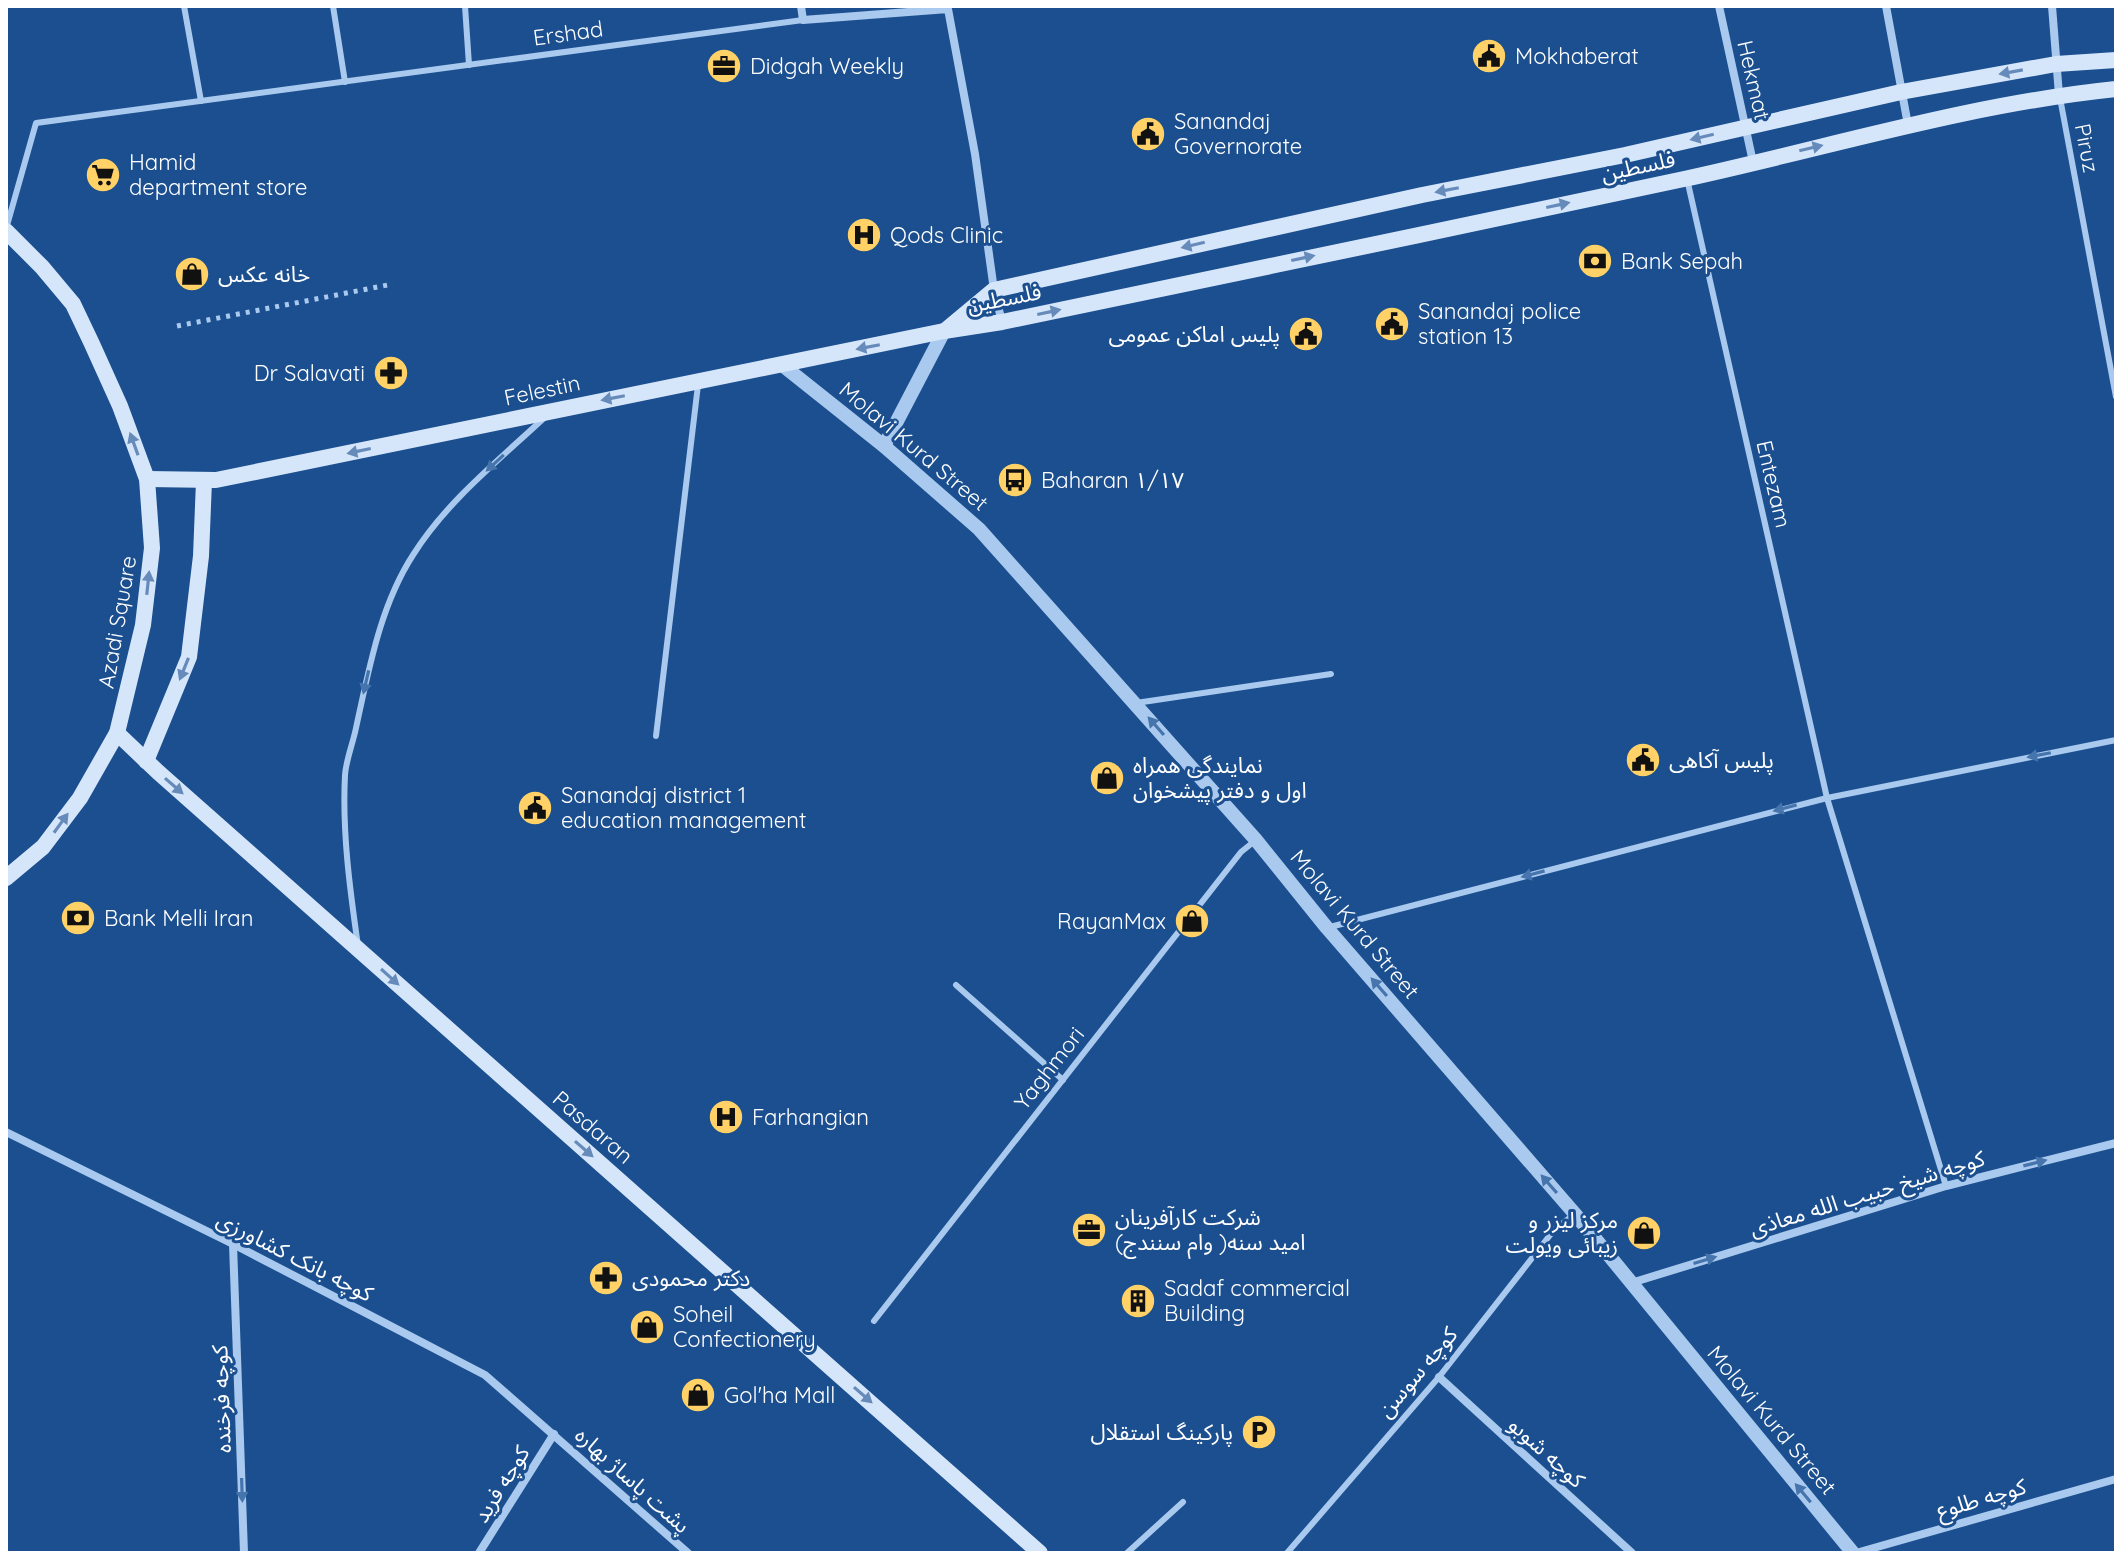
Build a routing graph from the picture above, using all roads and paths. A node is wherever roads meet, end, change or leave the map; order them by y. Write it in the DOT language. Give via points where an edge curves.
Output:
graph roads {
  1 [pos="184,6"];
  2 [pos="333,6"];
  3 [pos="465,6"];
  4 [pos="801,6"];
  5 [pos="1719,6"];
  6 [pos="1886,6"];
  7 [pos="2052,6"];
  8 [pos="803,20"];
  9 [pos="2116,60"];
  10 [pos="2056,64"];
  11 [pos="469,65"];
  12 [pos="345,82"];
  13 [pos="2116,89"];
  14 [pos="1901,92"];
  15 [pos="2059,95"];
  16 [pos="201,101"];
  17 [pos="1908,125"];
  18 [pos="1747,127"];
  19 [pos="1753,162"];
  20 [pos="1687,178"];
  21 [pos="6,230"];
  22 [pos="393,284"];
  23 [pos="994,290"];
  24 [pos="1002,322"];
  25 [pos="177,326"];
  26 [pos="944,331"];
  27 [pos="781,364"];
  28 [pos="698,381"];
  29 [pos="2116,397"];
  30 [pos="553,411"];
  31 [pos="884,446"];
  32 [pos="147,479"];
  33 [pos="204,481"];
  34 [pos="1331,674"];
  35 [pos="1136,703"];
  36 [pos="117,733"];
  37 [pos="656,736"];
  38 [pos="2116,740"];
  39 [pos="146,761"];
  40 [pos="1827,798"];
  41 [pos="1256,840"];
  42 [pos="6,878"];
  43 [pos="1327,928"];
  44 [pos="359,950"];
  45 [pos="956,985"];
  46 [pos="1063,1080"];
  47 [pos="6,1132"];
  48 [pos="2116,1143"];
  49 [pos="1946,1186"];
  50 [pos="1575,1214"];
  51 [pos="233,1244"];
  52 [pos="1631,1284"];
  53 [pos="874,1321"];
  54 [pos="1439,1377"];
  55 [pos="554,1434"];
  56 [pos="2116,1479"];
  57 [pos="1183,1502"];
  58 [pos="244,1553"];
  59 [pos="479,1553"];
  60 [pos="688,1553"];
  61 [pos="1040,1553"];
  62 [pos="1127,1553"];
  63 [pos="1287,1553"];
  64 [pos="1632,1553"];
  65 [pos="1854,1553"];
  1 -- 16 [label="lane"];
  2 -- 12 [label="lane"];
  3 -- 11 [label="lane"];
  4 -- 8 [label="street"];
  5 -- 18 [label="street, Hekmat"];
  6 -- 14 [label="street"];
  7 -- 10 [label="street"];
  8 -- 11 [label="lane, Ershad"];
  8 -- 23 [label="street, Ershad" via="948,9"];
  9 -- 10 [label="main road, فلسطین"];
  10 -- 14 [label="main road, فلسطین, one-way"];
  10 -- 15 [label="street"];
  11 -- 12 [label="lane, Ershad"];
  12 -- 16 [label="lane, Ershad"];
  13 -- 15 [label="main road, فلسطین"];
  14 -- 17 [label="street"];
  14 -- 18 [label="main road, فلسطین"];
  15 -- 17 [label="main road, فلسطین"];
  15 -- 29 [label="lane, Piruz"];
  16 -- 21 [label="lane, Ershad" via="36,123"];
  19 -- 17 [label="main road, فلسطین, one-way"];
  18 -- 19 [label="street, Hekmat"];
  18 -- 23 [label="main road, فلسطین, one-way"];
  19 -- 20 [label="main road, فلسطین"];
  24 -- 20 [label="main road, فلسطین, one-way"];
  20 -- 40 [label="lane, Entezam"];
  32 -- 21 [label="main road, Azadi Square, one-way" via="73,304"];
  22 -- 25 [label="path"];
  23 -- 24 [label="street, Ershad"];
  23 -- 26 [label="main road, فلسطین"];
  24 -- 26 [label="main road, فلسطین"];
  26 -- 27 [label="main road, Felestin, one-way"];
  26 -- 31 [label="street"];
  27 -- 28 [label="main road, Felestin"];
  27 -- 31 [label="street, Molavi Kurd Street"];
  28 -- 30 [label="main road, Felestin, one-way"];
  28 -- 37 [label="lane"];
  30 -- 33 [label="main road, Felestin, one-way"];
  30 -- 44 [label="lane, one-way" via="466,490 414,554 390,596 345,772 349,882"];
  31 -- 35 [label="street, Molavi Kurd Street" via="966,515"];
  32 -- 33 [label="main road, Felestin"];
  36 -- 32 [label="main road, Azadi Square, one-way" via="143,625 152,548"];
  33 -- 39 [label="main road, one-way" via="189,657"];
  34 -- 35 [label="lane"];
  41 -- 35 [label="street, Molavi Kurd Street, one-way"];
  36 -- 39 [label="main road, Pasdaran"];
  42 -- 36 [label="main road, Azadi Square, one-way" via="43,847 80,798"];
  38 -- 40 [label="lane, one-way"];
  39 -- 44 [label="main road, Pasdaran, one-way"];
  40 -- 43 [label="lane, one-way"];
  40 -- 49 [label="lane, Entezam"];
  41 -- 43 [label="street, Molavi Kurd Street"];
  41 -- 46 [label="lane, Yaghmori" via="1241,852"];
  50 -- 43 [label="street, Molavi Kurd Street, one-way"];
  44 -- 61 [label="main road, Pasdaran, one-way"];
  45 -- 46 [label="lane"];
  46 -- 53 [label="lane, Yaghmori"];
  47 -- 51 [label="street, کوچه بانک کشاورزی"];
  49 -- 48 [label="street, کوچه شیخ حبیب الله معاذی, one-way"];
  52 -- 49 [label="street, کوچه شیخ حبیب الله معاذی, one-way"];
  50 -- 52 [label="street, Molavi Kurd Street"];
  50 -- 54 [label="lane, کوچه سوسن" via="1554,1230"];
  51 -- 55 [label="street, کوچه بانک کشاورزی" via="485,1375"];
  51 -- 58 [label="street, کوچه فرخنده, one-way"];
  65 -- 52 [label="street, Molavi Kurd Street, one-way"];
  54 -- 63 [label="lane, کوچه سوسن"];
  54 -- 64 [label="street, کوچه شوبو"];
  55 -- 59 [label="street, کوچه فرید"];
  55 -- 60 [label="street, پشت پاساژ بهاره"];
  56 -- 65 [label="street, کوچه طلوع"];
  57 -- 62 [label="lane"];
}
